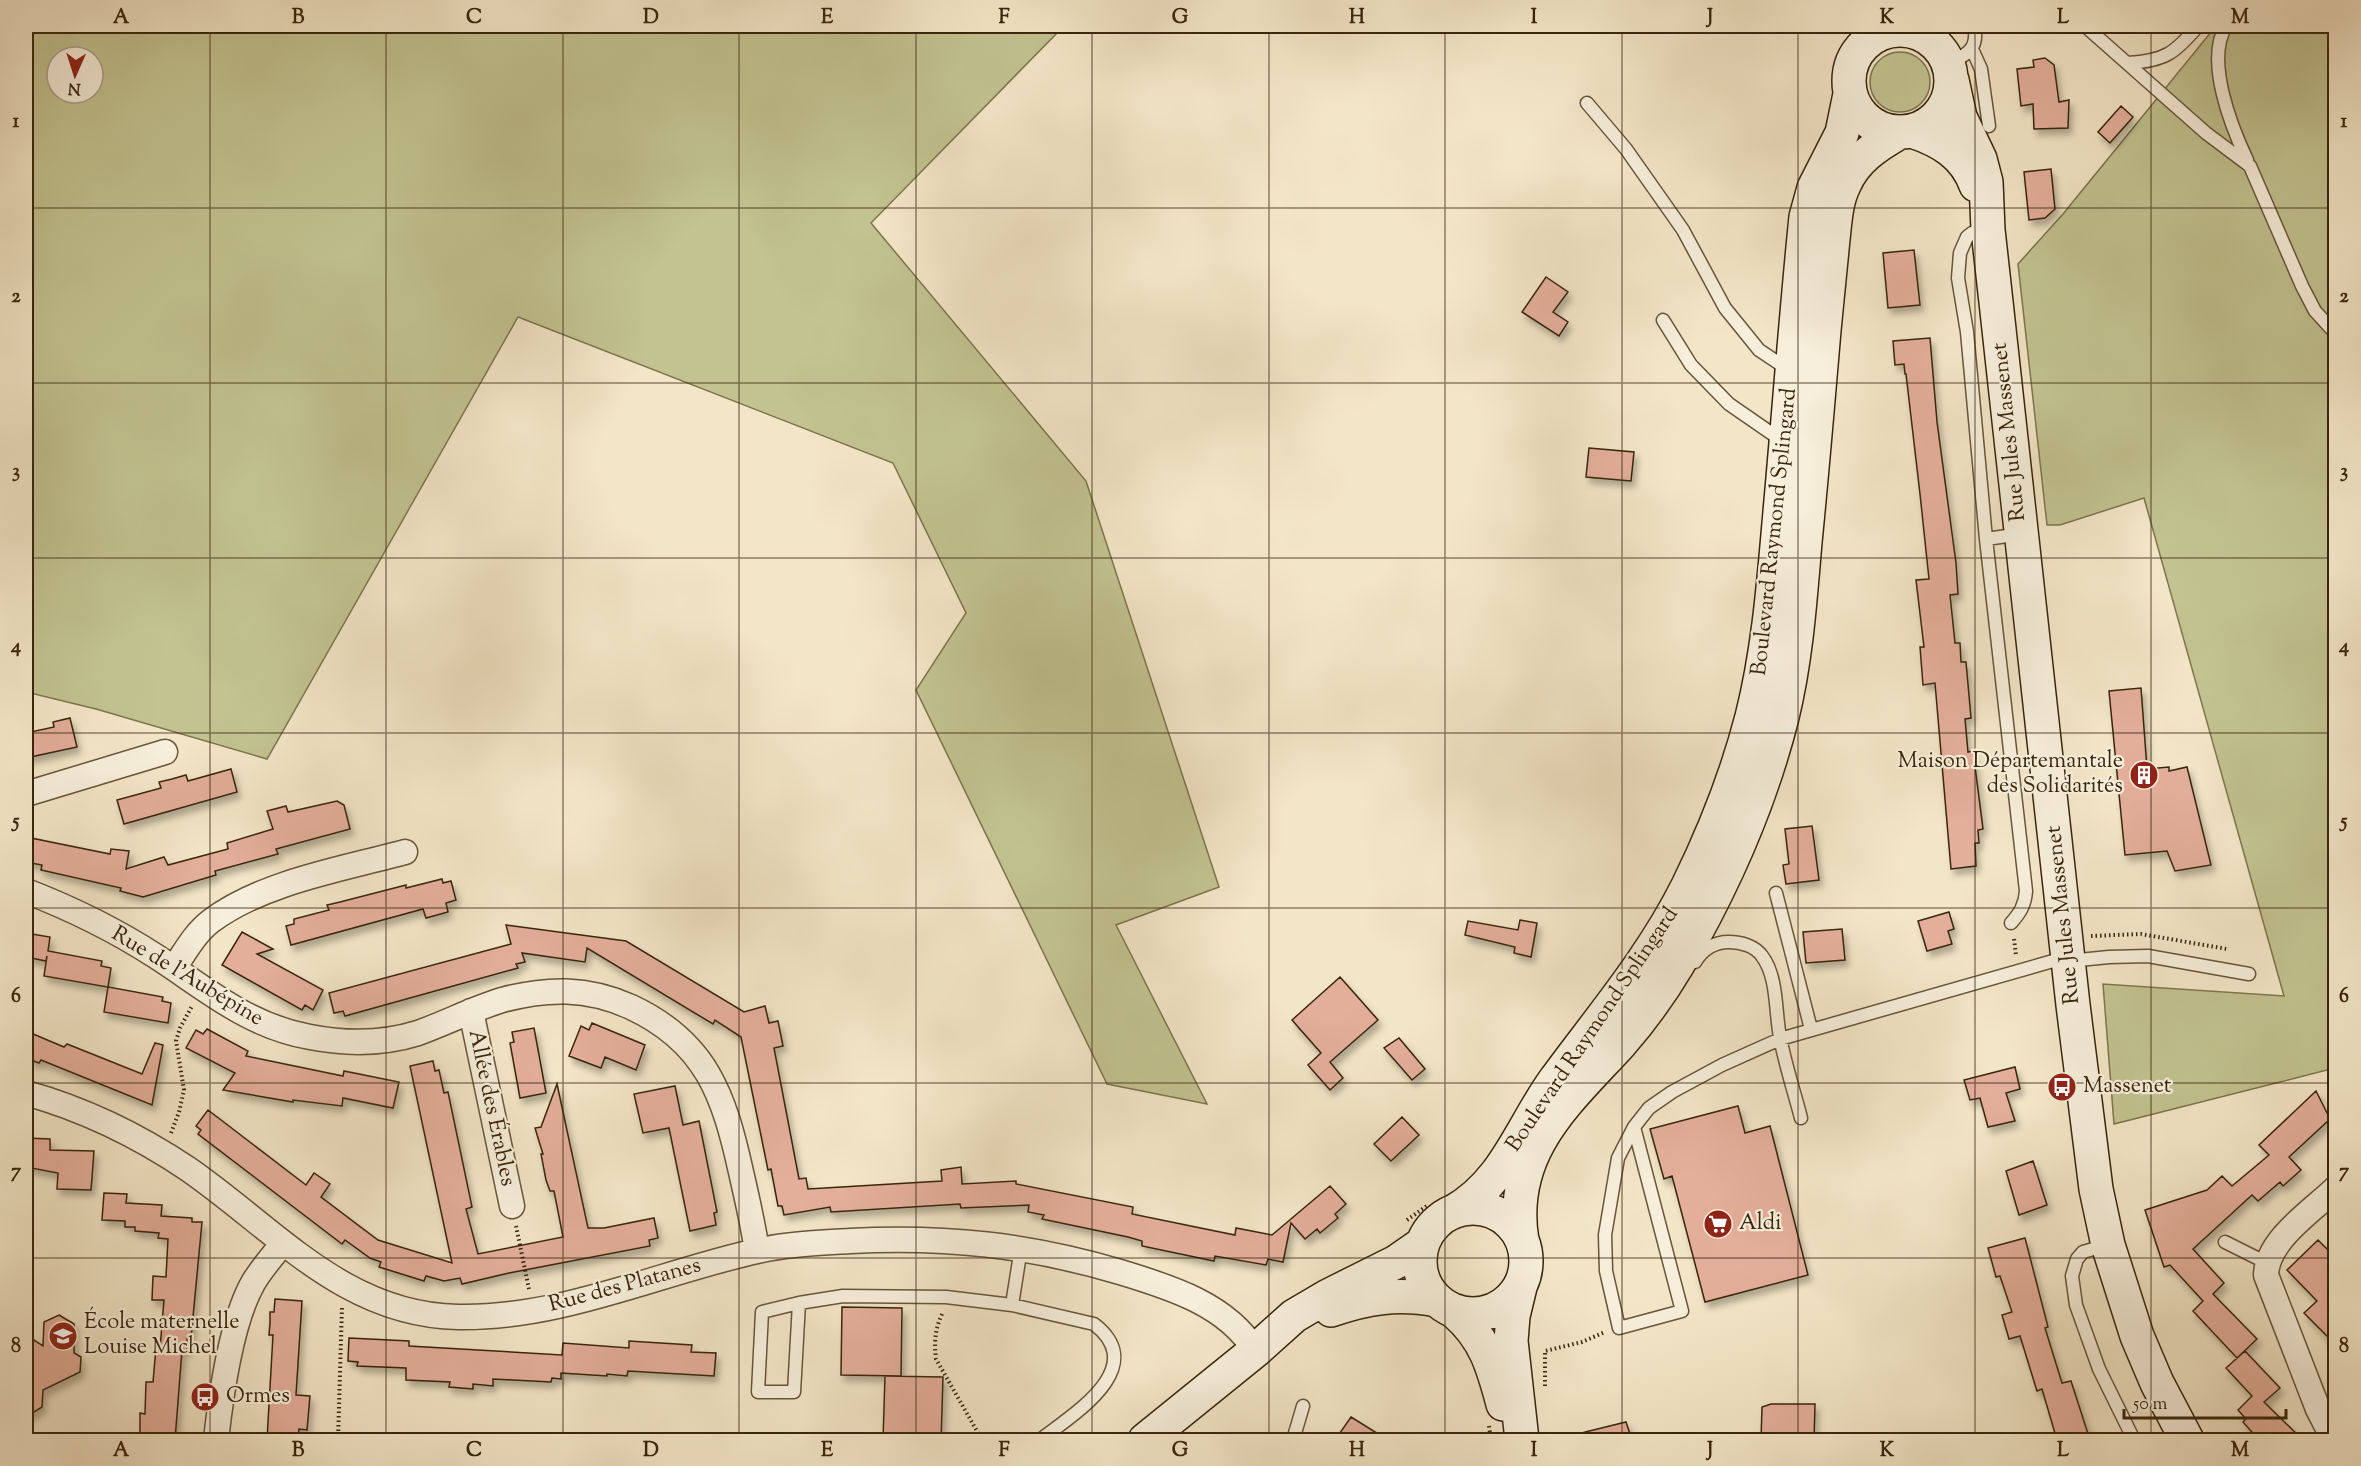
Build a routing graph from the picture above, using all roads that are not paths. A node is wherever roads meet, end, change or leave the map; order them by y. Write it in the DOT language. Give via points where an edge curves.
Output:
graph roads {
  1 [pos="1974,26"];
  2 [pos="2085,26"];
  3 [pos="2198,26"];
  4 [pos="2226,26"];
  5 [pos="1884,29"];
  6 [pos="1947,52"];
  7 [pos="2128,63"];
  8 [pos="1850,93"];
  9 [pos="1587,103"];
  10 [pos="1989,126"];
  11 [pos="1906,132"];
  12 [pos="2250,166"];
  13 [pos="1988,230"];
  14 [pos="1663,320"];
  15 [pos="2336,334"];
  16 [pos="1792,373"];
  17 [pos="1800,446"];
  18 [pos="2022,534"];
  19 [pos="1986,539"];
  20 [pos="165,752"];
  21 [pos="26,794"];
  22 [pos="405,852"];
  23 [pos="26,891"];
  24 [pos="1776,893"];
  25 [pos="2011,923"];
  26 [pos="2069,959"];
  27 [pos="174,968"];
  28 [pos="2249,974"];
  29 [pos="1656,986"];
  30 [pos="471,1011"];
  31 [pos="1653,1026"];
  32 [pos="1811,1029"];
  33 [pos="1780,1039"];
  34 [pos="1609,1056"];
  35 [pos="26,1093"];
  36 [pos="1801,1118"];
  37 [pos="1634,1126"];
  38 [pos="2336,1188"];
  39 [pos="512,1206"];
  40 [pos="1453,1212"];
  41 [pos="1522,1241"];
  42 [pos="2225,1242"];
  43 [pos="283,1243"];
  44 [pos="1422,1244"];
  45 [pos="2108,1245"];
  46 [pos="1022,1248"];
  47 [pos="757,1251"];
  48 [pos="2267,1263"];
  49 [pos="1520,1287"];
  50 [pos="799,1303"];
  51 [pos="1012,1305"];
  52 [pos="1446,1306"];
  53 [pos="1256,1350"];
  54 [pos="1304,1406"];
  55 [pos="1501,1432"];
  56 [pos="216,1440"];
  57 [pos="1040,1440"];
  58 [pos="1145,1440"];
  59 [pos="1293,1440"];
  60 [pos="1522,1440"];
  61 [pos="2134,1440"];
  62 [pos="2187,1440"];
  63 [pos="2335,1440"];
  1 -- 6 [label="lane" via="1976,36"];
  2 -- 7 [label="lane"];
  3 -- 7 [label="lane" via="2170,54"];
  4 -- 12 [label="lane" via="2218,49 2220,78 2232,123"];
  5 -- 6 [label="main road" via="1909,30"];
  5 -- 8 [label="main road" via="1855,57 1849,78"];
  6 -- 10 [label="lane" via="1981,69"];
  6 -- 11 [label="main road" via="1950,96 1943,110 1932,122"];
  6 -- 13 [label="main road, Rue Jules Massenet" via="1958,111 1985,175"];
  7 -- 12 [label="lane" via="2205,133"];
  8 -- 11 [label="main road" via="1871,123 1885,130"];
  8 -- 16 [label="main road, Boulevard Raymond Splingard" via="1842,133 1807,210"];
  9 -- 16 [label="lane" via="1626,149 1683,230 1725,308 1759,350"];
  11 -- 13 [label="main road, Rue Jules Massenet" via="1941,143 1963,160 1977,188"];
  11 -- 17 [label="main road, Boulevard Raymond Splingard" via="1875,147 1856,164 1840,194"];
  12 -- 15 [label="lane" via="2302,286 2315,311"];
  13 -- 18 [label="main road, Rue Jules Massenet"];
  13 -- 19 [label="lane" via="1967,237 1958,269"];
  14 -- 17 [label="lane" via="1691,365 1729,404"];
  16 -- 17 [label="main road, Boulevard Raymond Splingard"];
  17 -- 29 [label="main road, Boulevard Raymond Splingard" via="1795,654 1776,740 1733,858 1698,928"];
  18 -- 19 [label="lane"];
  18 -- 26 [label="main road, Rue Jules Massenet"];
  19 -- 25 [label="lane" via="2026,891 2025,902"];
  20 -- 21 [label="street"];
  22 -- 27 [label="street" via="279,887 237,906 202,929"];
  23 -- 27 [label="street, Rue de l'Aubépine" via="133,942"];
  24 -- 32 [label="lane"];
  26 -- 28 [label="lane" via="2148,957"];
  26 -- 32 [label="lane"];
  26 -- 45 [label="main road, Rue Jules Massenet" via="2090,1151"];
  27 -- 30 [label="street, Rue de l'Aubépine" via="265,1026 339,1041 403,1037"];
  29 -- 33 [label="lane" via="1710,946 1721,942 1750,946 1768,966"];
  29 -- 34 [label="main road, Boulevard Raymond Splingard" via="1635,1025"];
  29 -- 40 [label="main road, Boulevard Raymond Splingard" via="1534,1111 1498,1174 1474,1199"];
  30 -- 39 [label="street, Allée des Érables"];
  30 -- 47 [label="street, Rue de l'Aubépine" via="530,993 578,991 626,1005 677,1036 706,1070 723,1103"];
  31 -- 34 [label="lane"];
  32 -- 33 [label="lane"];
  33 -- 36 [label="lane"];
  33 -- 37 [label="lane" via="1658,1100"];
  34 -- 41 [label="main road, Boulevard Raymond Splingard" via="1560,1107 1537,1147 1520,1201"];
  35 -- 43 [label="street, Rue des Platanes" via="100,1120 164,1153"];
  37 -- 37 [label="lane" via="1614,1172 1604,1246 1619,1328 1682,1311"];
  38 -- 48 [label="street" via="2277,1244"];
  40 -- 41 [label="main road" via="1476,1208 1494,1212 1513,1226"];
  40 -- 44 [label="main road" via="1436,1223"];
  41 -- 49 [label="main road" via="1526,1262"];
  42 -- 48 [label="lane"];
  43 -- 47 [label="street, Rue des Platanes" via="343,1286 389,1305 430,1315 486,1317 591,1298"];
  43 -- 56 [label="street" via="253,1282 241,1310"];
  44 -- 52 [label="main road" via="1420,1272 1426,1287"];
  44 -- 53 [label="main road" via="1303,1309"];
  45 -- 61 [label="lane" via="2083,1252 2073,1268 2071,1284 2099,1370"];
  45 -- 62 [label="main road, Rue Jules Massenet" via="2143,1350"];
  46 -- 47 [label="street, Rue des Platanes" via="894,1239"];
  46 -- 51 [label="lane"];
  46 -- 53 [label="street, Rue des Platanes" via="1087,1262 1175,1291 1231,1320"];
  48 -- 63 [label="street" via="2269,1286 2318,1409"];
  49 -- 52 [label="main road" via="1504,1304 1489,1312 1472,1315"];
  49 -- 60 [label="main road" via="1512,1316 1511,1341"];
  50 -- 50 [label="lane" via="762,1312 758,1392 794,1392"];
  50 -- 51 [label="lane" via="843,1296 946,1298"];
  51 -- 57 [label="lane" via="1094,1324 1108,1338 1114,1358 1110,1377 1099,1393"];
  52 -- 53 [label="main road" via="1403,1295 1348,1305 1310,1319"];
  52 -- 55 [label="main road" via="1470,1324 1483,1344 1501,1396"];
  53 -- 58 [label="main road"];
  54 -- 59 [label="lane"];
}
